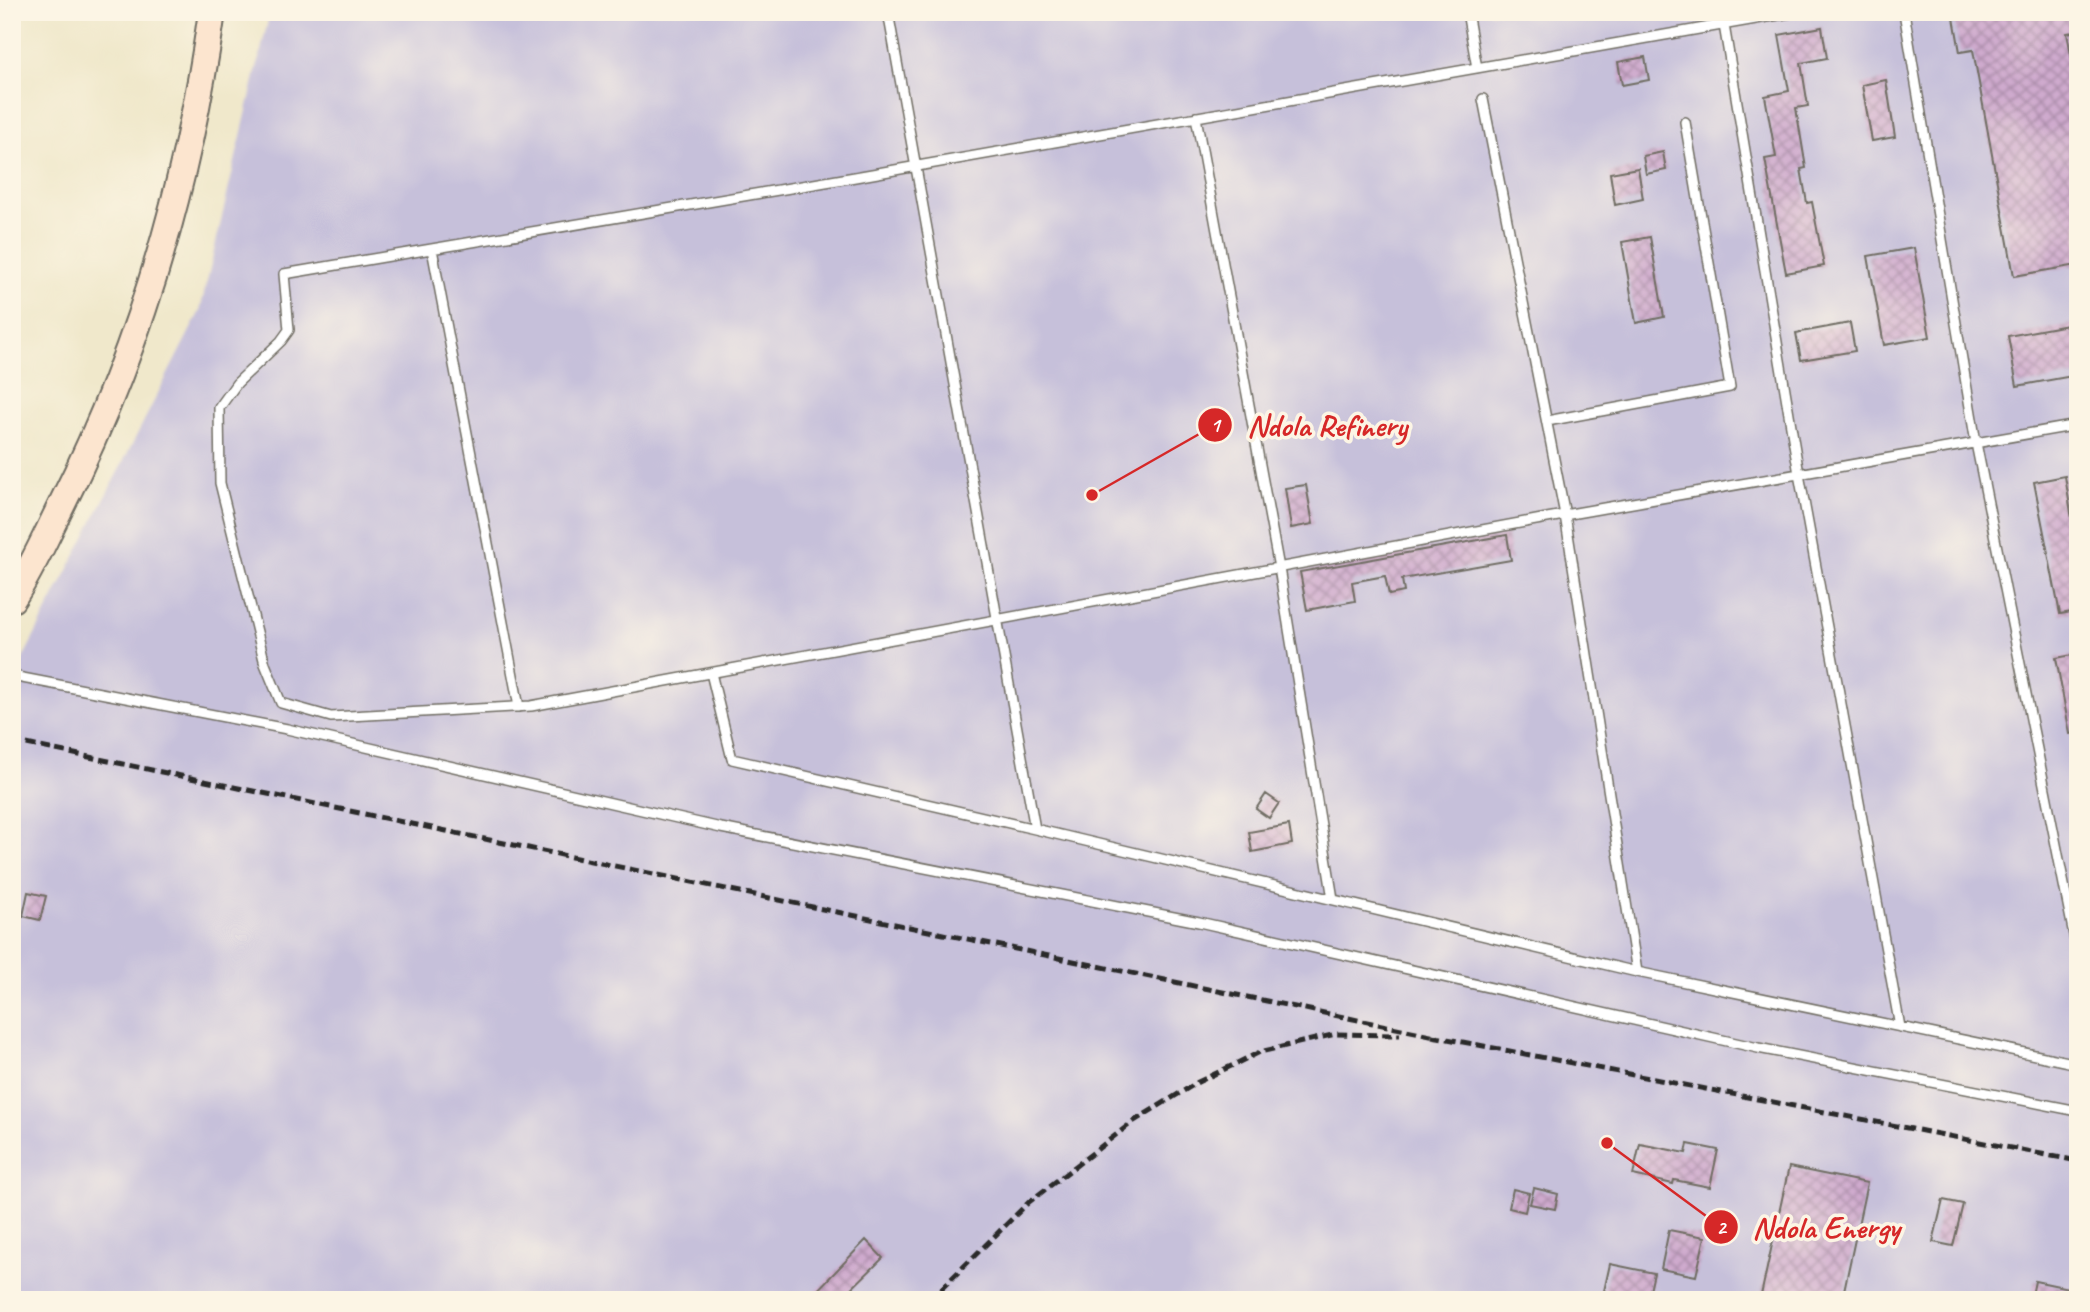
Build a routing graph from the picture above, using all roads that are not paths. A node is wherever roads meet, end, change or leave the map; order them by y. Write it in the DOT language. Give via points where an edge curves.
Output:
graph roads {
  1 [pos="212,12"];
  2 [pos="888,12"];
  3 [pos="1467,12"];
  4 [pos="1796,12"];
  5 [pos="1904,12"];
  6 [pos="1724,25"];
  7 [pos="1477,68"];
  8 [pos="1483,99"];
  9 [pos="1196,117"];
  10 [pos="1685,122"];
  11 [pos="916,166"];
  12 [pos="432,249"];
  13 [pos="1547,421"];
  14 [pos="2078,425"];
  15 [pos="1976,443"];
  16 [pos="1799,474"];
  17 [pos="1565,516"];
  18 [pos="1279,568"];
  19 [pos="12,599"];
  20 [pos="997,621"];
  21 [pos="711,673"];
  22 [pos="12,676"];
  23 [pos="519,707"];
  24 [pos="1035,829"];
  25 [pos="1333,900"];
  26 [pos="2078,955"];
  27 [pos="1637,972"];
  28 [pos="1900,1027"];
  29 [pos="2078,1064"];
  30 [pos="2078,1111"];
  1 -- 19 [label="street" via="181,175 148,292 115,388 77,475"];
  2 -- 11 [label="lane"];
  3 -- 7 [label="lane"];
  4 -- 6 [label="lane"];
  5 -- 15 [label="lane"];
  6 -- 7 [label="lane"];
  6 -- 16 [label="lane"];
  7 -- 9 [label="lane"];
  8 -- 13 [label="lane"];
  9 -- 11 [label="lane"];
  9 -- 18 [label="lane"];
  10 -- 13 [label="lane" via="1730,387"];
  11 -- 12 [label="lane"];
  11 -- 20 [label="lane"];
  12 -- 23 [label="lane"];
  12 -- 23 [label="lane" via="284,274 289,330 236,383 219,408 220,483 265,663 281,703 331,717"];
  13 -- 17 [label="lane"];
  14 -- 15 [label="lane"];
  15 -- 16 [label="lane"];
  15 -- 26 [label="lane"];
  16 -- 17 [label="lane"];
  16 -- 28 [label="lane"];
  17 -- 18 [label="lane"];
  17 -- 27 [label="lane"];
  18 -- 20 [label="lane"];
  18 -- 25 [label="lane"];
  20 -- 21 [label="lane"];
  20 -- 24 [label="lane"];
  21 -- 23 [label="lane"];
  21 -- 24 [label="lane" via="732,759"];
  22 -- 30 [label="lane" via="288,729 721,828 1199,922 1758,1048"];
  24 -- 25 [label="lane"];
  25 -- 27 [label="lane"];
  27 -- 28 [label="lane"];
  28 -- 29 [label="lane"];
}
